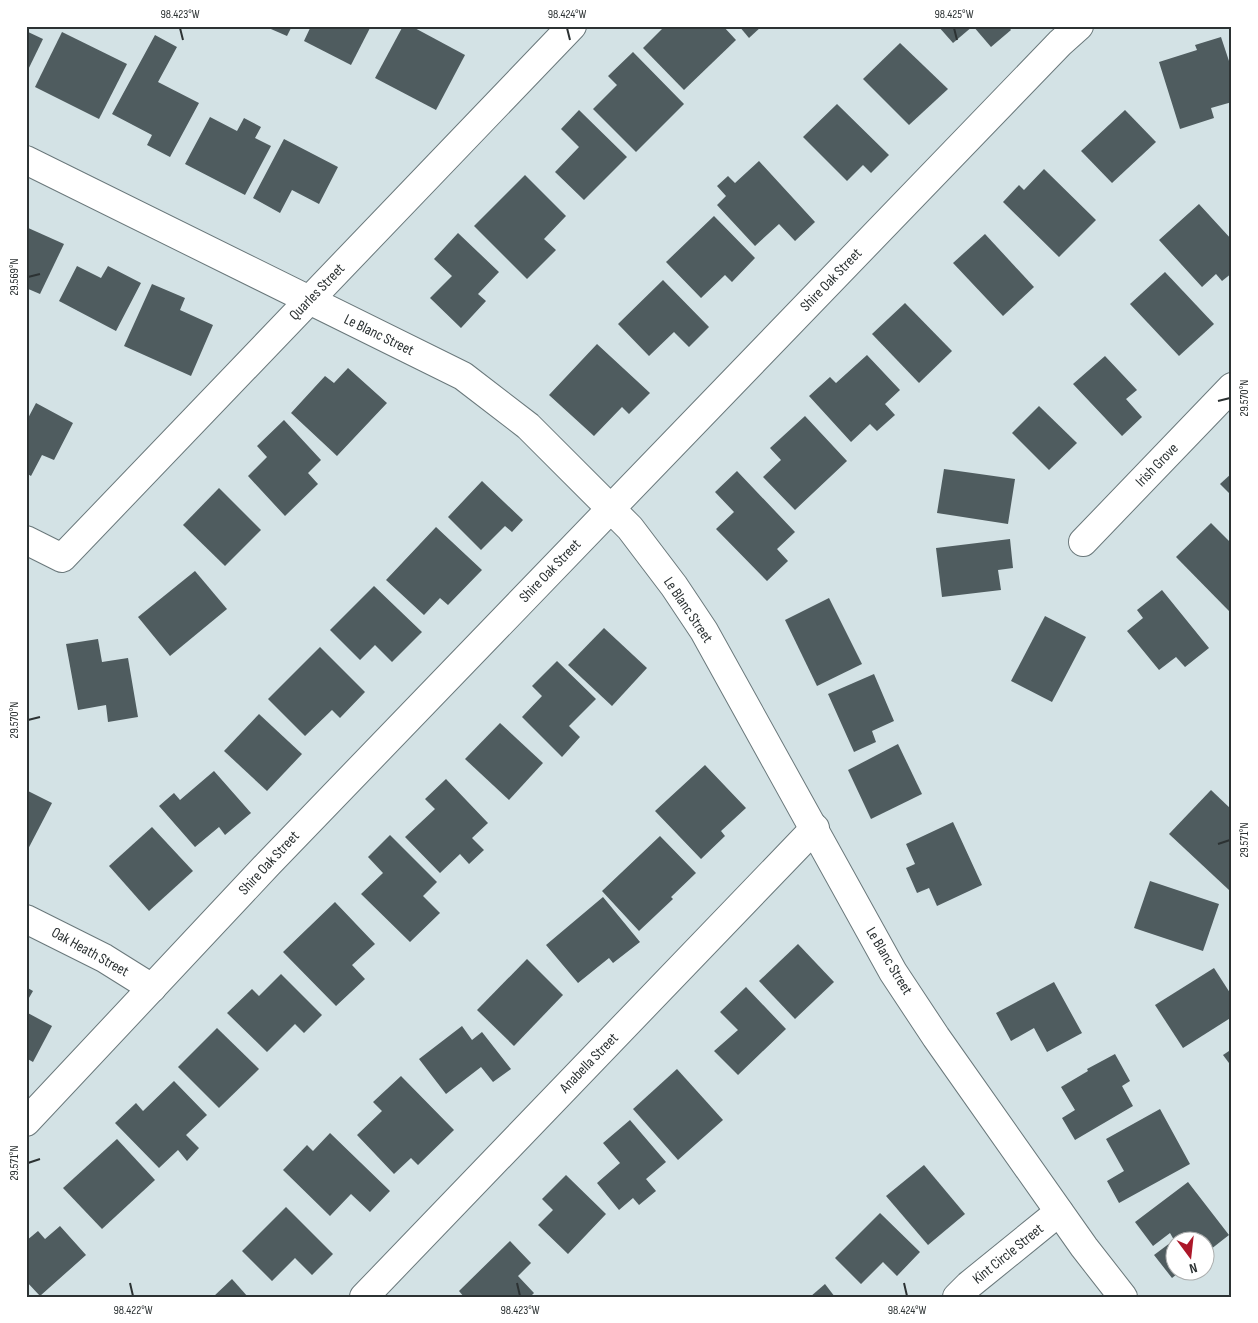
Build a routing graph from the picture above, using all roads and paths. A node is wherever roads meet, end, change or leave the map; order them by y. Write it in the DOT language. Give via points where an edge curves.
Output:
graph roads {
  1 [pos="1079,26"];
  2 [pos="558,30"];
  3 [pos="26,160"];
  4 [pos="309,300"];
  5 [pos="1232,387"];
  6 [pos="611,508"];
  7 [pos="26,540"];
  8 [pos="1083,542"];
  9 [pos="814,828"];
  10 [pos="26,919"];
  11 [pos="152,988"];
  12 [pos="26,1122"];
  13 [pos="1060,1212"];
  14 [pos="364,1297"];
  15 [pos="957,1297"];
  16 [pos="1123,1297"];
  1 -- 6 [label="street, Shire Oak Street"];
  2 -- 4 [label="street, Quarles Street"];
  3 -- 4 [label="street, Le Blanc Street"];
  4 -- 6 [label="street, Le Blanc Street" via="463,376 528,426"];
  4 -- 7 [label="street, Quarles Street" via="62,558"];
  5 -- 8 [label="street, Irish Grove"];
  6 -- 9 [label="street, Le Blanc Street" via="674,586 704,631"];
  6 -- 11 [label="street, Shire Oak Street"];
  9 -- 13 [label="street, Le Blanc Street" via="893,972"];
  9 -- 14 [label="street, Anabella Street"];
  10 -- 11 [label="street, Oak Heath Street" via="104,958"];
  11 -- 12 [label="street, Shire Oak Street"];
  13 -- 15 [label="street, Kint Circle Street"];
  13 -- 16 [label="street, Le Blanc Street"];
}
